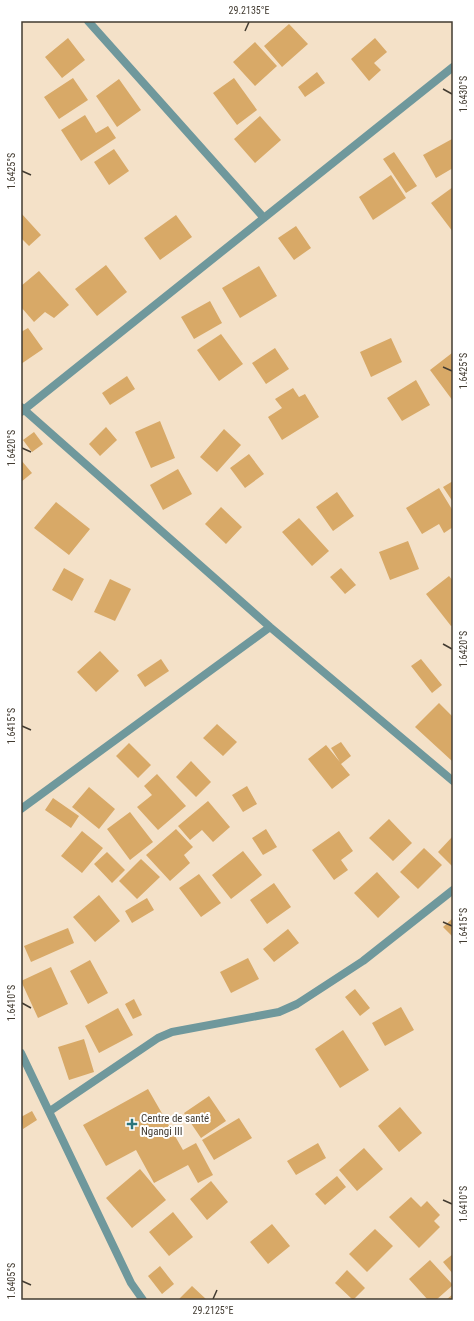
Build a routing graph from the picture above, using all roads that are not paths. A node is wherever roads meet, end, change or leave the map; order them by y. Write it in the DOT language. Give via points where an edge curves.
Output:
graph roads {
  1 [pos="88,21"];
  2 [pos="453,67"];
  3 [pos="264,218"];
  4 [pos="22,410"];
  5 [pos="270,627"];
  6 [pos="453,780"];
  7 [pos="21,809"];
  8 [pos="453,890"];
  9 [pos="21,1053"];
  10 [pos="50,1111"];
  11 [pos="143,1300"];
  1 -- 3 [label="street"];
  2 -- 3 [label="street"];
  3 -- 4 [label="street"];
  4 -- 5 [label="street"];
  5 -- 6 [label="street"];
  5 -- 7 [label="street"];
  8 -- 10 [label="street" via="363,962 297,1004 279,1012 172,1032 158,1038"];
  9 -- 10 [label="street"];
  10 -- 11 [label="street" via="131,1283"];
}
